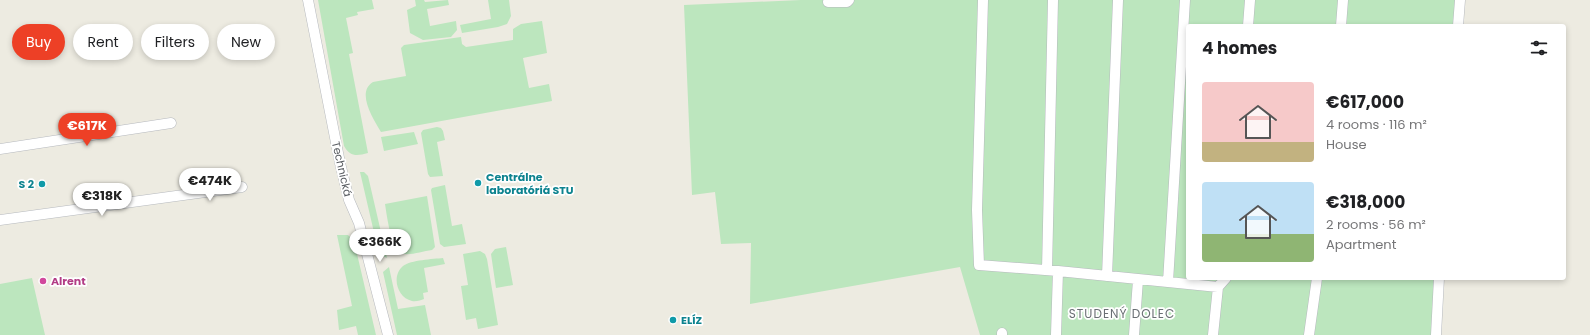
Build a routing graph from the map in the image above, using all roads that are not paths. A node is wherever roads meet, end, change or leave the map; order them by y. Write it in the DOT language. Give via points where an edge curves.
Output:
graph roads {
  1 [pos="308,0"];
  2 [pos="849,0"];
  3 [pos="983,0"];
  4 [pos="1053,0"];
  5 [pos="1118,0"];
  6 [pos="1185,0"];
  7 [pos="1250,0"];
  8 [pos="1343,0"];
  9 [pos="1460,0"];
  10 [pos="828,2"];
  11 [pos="1248,24"];
  12 [pos="1341,24"];
  13 [pos="1458,24"];
  14 [pos="171,123"];
  15 [pos="0,149"];
  16 [pos="242,186"];
  17 [pos="0,220"];
  18 [pos="1048,270"];
  19 [pos="1058,271"];
  20 [pos="1107,276"];
  21 [pos="1138,280"];
  22 [pos="1224,280"];
  23 [pos="1317,280"];
  24 [pos="1439,280"];
  25 [pos="1168,282"];
  26 [pos="1218,287"];
  27 [pos="388,335"];
  28 [pos="1056,335"];
  29 [pos="1134,335"];
  30 [pos="1213,335"];
  31 [pos="1309,335"];
  32 [pos="1436,335"];
  1 -- 27 [label="street, Technická" via="340,163 349,200 359,223"];
  2 -- 10 [label="street"];
  3 -- 18 [label="street" via="977,210 979,265"];
  4 -- 18 [label="street"];
  5 -- 20 [label="street"];
  6 -- 25 [label="street"];
  7 -- 11 [label="street"];
  8 -- 12 [label="street"];
  9 -- 13 [label="street"];
  14 -- 15 [label="street"];
  16 -- 17 [label="street"];
  18 -- 19 [label="street"];
  19 -- 20 [label="street"];
  19 -- 28 [label="street"];
  20 -- 21 [label="street"];
  21 -- 25 [label="street"];
  21 -- 29 [label="street"];
  22 -- 26 [label="street"];
  23 -- 31 [label="street"];
  24 -- 32 [label="street"];
  25 -- 26 [label="street"];
  26 -- 30 [label="street"];
}
